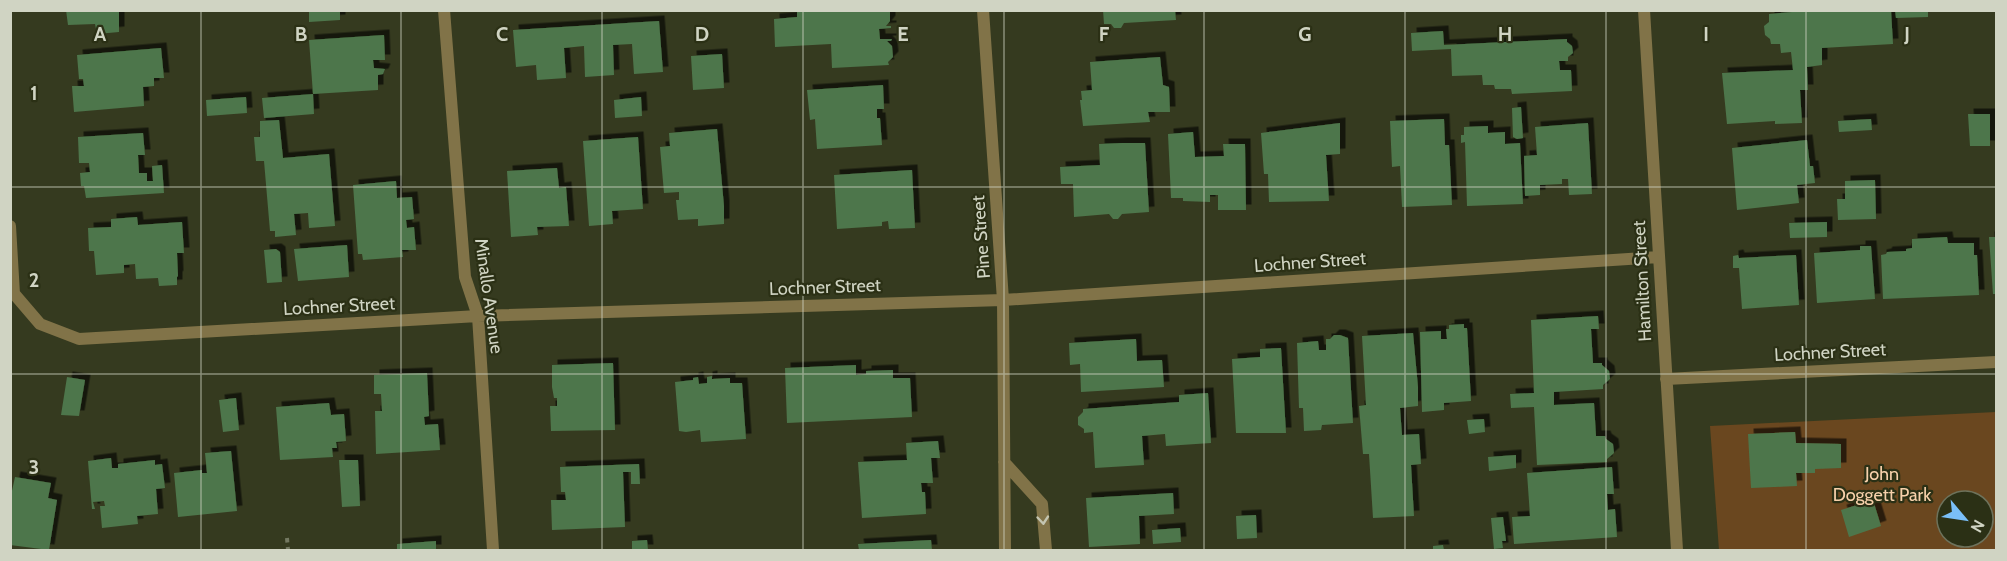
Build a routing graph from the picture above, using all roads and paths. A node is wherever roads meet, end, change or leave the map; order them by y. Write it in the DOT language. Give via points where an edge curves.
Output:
graph roads {
  1 [pos="444,10"];
  2 [pos="983,10"];
  3 [pos="1644,10"];
  4 [pos="10,226"];
  5 [pos="1659,257"];
  6 [pos="12,292"];
  7 [pos="1003,300"];
  8 [pos="478,316"];
  9 [pos="1996,362"];
  10 [pos="1665,379"];
  11 [pos="1004,462"];
  12 [pos="287,538"];
  13 [pos="288,550"];
  14 [pos="493,550"];
  15 [pos="1005,550"];
  16 [pos="1046,550"];
  17 [pos="1677,550"];
  1 -- 8 [label="street, Minallo Avenue" via="465,277"];
  2 -- 7 [label="street, Pine Street"];
  3 -- 5 [label="street, Hamilton Street"];
  4 -- 6 [label="street"];
  5 -- 7 [label="street, Lochner Street"];
  5 -- 10 [label="street, Hamilton Street"];
  6 -- 8 [label="street, Lochner Street" via="40,324 79,339"];
  7 -- 8 [label="street, Lochner Street"];
  7 -- 11 [label="street, Pine Street"];
  8 -- 14 [label="street, Minallo Avenue"];
  9 -- 10 [label="street, Lochner Street"];
  10 -- 17 [label="street, Hamilton Street"];
  11 -- 15 [label="street, Pine Street"];
  11 -- 16 [label="street, one-way" via="1042,504"];
  12 -- 13 [label="path"];
}
